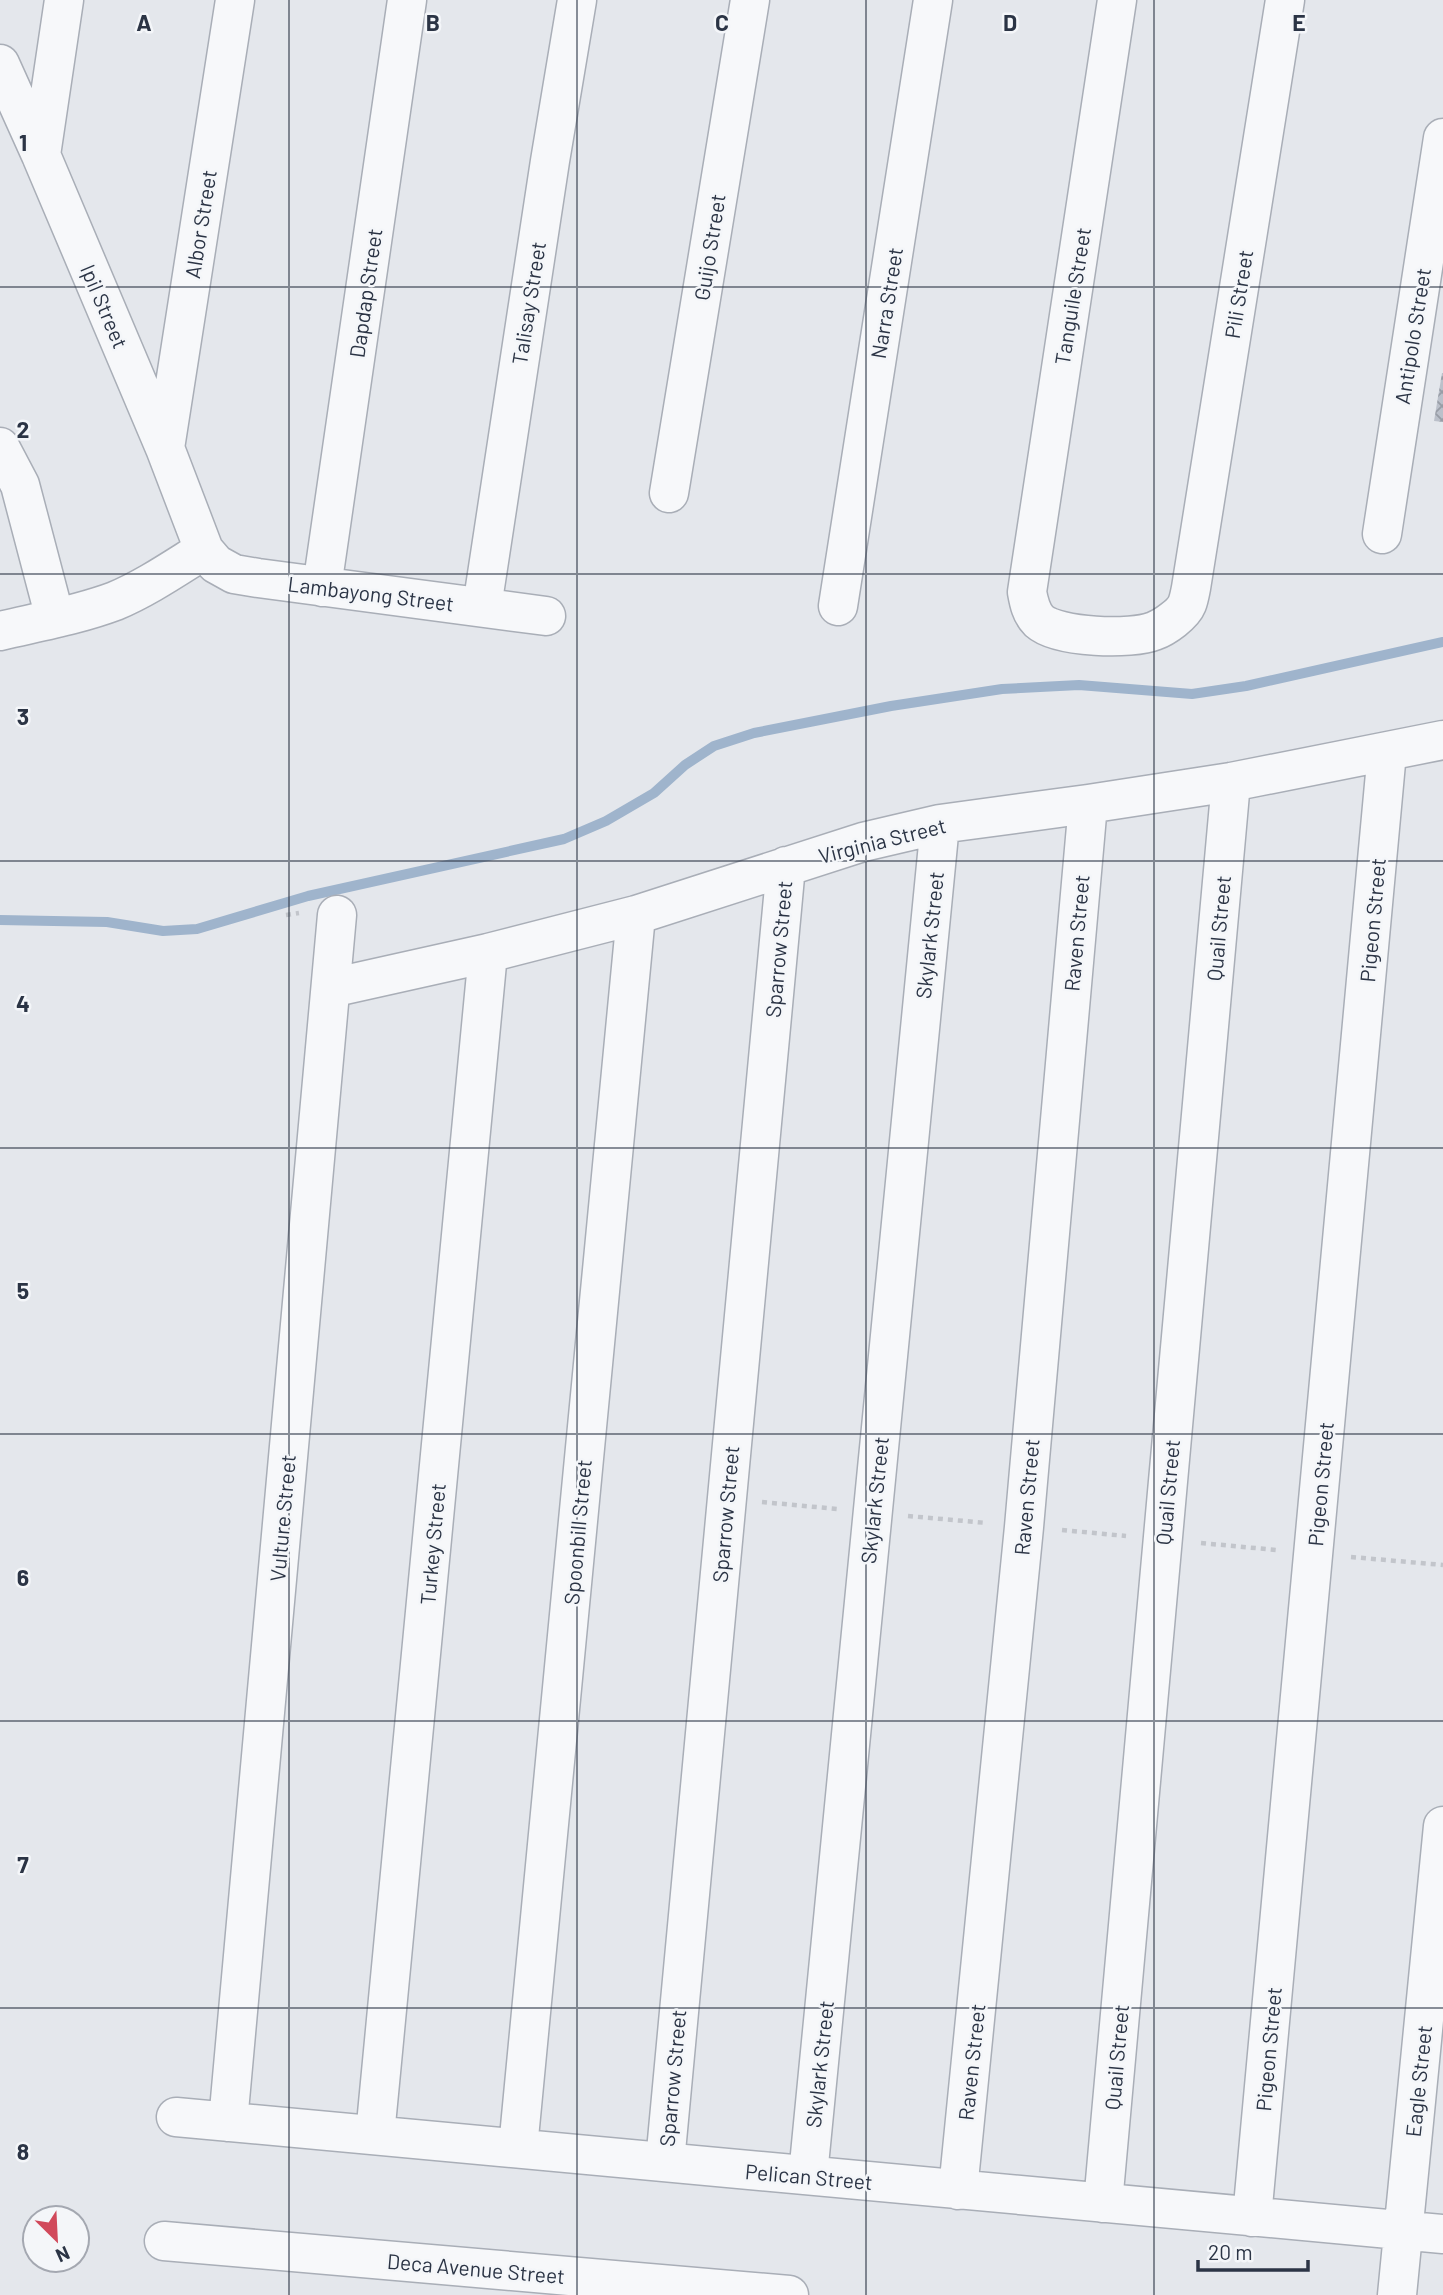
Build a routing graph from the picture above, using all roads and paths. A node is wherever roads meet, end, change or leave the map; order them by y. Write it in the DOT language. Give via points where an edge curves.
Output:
graph roads {
  1 [pos="64,0"];
  2 [pos="235,0"];
  3 [pos="407,0"];
  4 [pos="577,0"];
  5 [pos="750,0"];
  6 [pos="933,0"];
  7 [pos="1117,0"];
  8 [pos="1285,0"];
  9 [pos="0,64"];
  10 [pos="1443,138"];
  11 [pos="41,155"];
  12 [pos="0,446"];
  13 [pos="165,448"];
  14 [pos="669,493"];
  15 [pos="1382,534"];
  16 [pos="204,550"];
  17 [pos="322,587"];
  18 [pos="1191,588"];
  19 [pos="838,606"];
  20 [pos="482,607"];
  21 [pos="546,616"];
  22 [pos="55,618"];
  23 [pos="0,631"];
  24 [pos="1443,740"];
  25 [pos="1387,752"];
  26 [pos="1231,782"];
  27 [pos="1088,804"];
  28 [pos="940,824"];
  29 [pos="786,866"];
  30 [pos="337,915"];
  31 [pos="636,915"];
  32 [pos="488,953"];
  33 [pos="331,988"];
  34 [pos="726,1498"];
  35 [pos="872,1512"];
  36 [pos="1024,1527"];
  37 [pos="1163,1539"];
  38 [pos="1314,1554"];
  39 [pos="1443,1566"];
  40 [pos="1443,1826"];
  41 [pos="176,2117"];
  42 [pos="228,2122"];
  43 [pos="375,2135"];
  44 [pos="518,2148"];
  45 [pos="665,2162"];
  46 [pos="808,2175"];
  47 [pos="958,2190"];
  48 [pos="1103,2203"];
  49 [pos="1252,2217"];
  50 [pos="1403,2231"];
  51 [pos="1443,2234"];
  52 [pos="164,2241"];
  53 [pos="789,2295"];
  54 [pos="1397,2295"];
  1 -- 11 [label="street"];
  2 -- 13 [label="street, Albor Street"];
  3 -- 17 [label="street, Dapdap Street"];
  4 -- 20 [label="street, Talisay Street"];
  5 -- 14 [label="street, Guijo Street"];
  6 -- 19 [label="street, Narra Street"];
  7 -- 18 [label="street, Tanguile Street" via="1027,592 1029,607 1039,621 1055,630 1077,635 1138,635 1171,621 1186,606"];
  8 -- 18 [label="street, Pili Street"];
  9 -- 11 [label="street, Ipil Street"];
  10 -- 15 [label="street, Antipolo Street"];
  11 -- 13 [label="street, Ipil Street"];
  12 -- 22 [label="street" via="20,485"];
  13 -- 16 [label="street, Ipil Street"];
  16 -- 17 [label="street, Lambayong Street" via="234,574"];
  16 -- 22 [label="street" via="115,600"];
  17 -- 20 [label="street, Lambayong Street"];
  20 -- 21 [label="street, Lambayong Street"];
  22 -- 23 [label="street"];
  24 -- 25 [label="street, Virginia Street"];
  25 -- 26 [label="street, Virginia Street"];
  25 -- 38 [label="street, Pigeon Street"];
  26 -- 27 [label="street, Virginia Street"];
  26 -- 37 [label="street, Quail Street"];
  27 -- 28 [label="street, Virginia Street"];
  27 -- 36 [label="street, Raven Street"];
  28 -- 29 [label="street, Virginia Street"];
  28 -- 35 [label="street, Skylark Street"];
  29 -- 31 [label="street, Virginia Street"];
  29 -- 34 [label="street, Sparrow Street"];
  30 -- 33 [label="street, Vulture Street"];
  31 -- 32 [label="street, Virginia Street"];
  31 -- 44 [label="street, Spoonbill Street"];
  32 -- 33 [label="street, Virginia Street"];
  32 -- 43 [label="street, Turkey Street"];
  33 -- 42 [label="street, Vulture Street"];
  34 -- 35 [label="path"];
  34 -- 45 [label="street, Sparrow Street"];
  35 -- 36 [label="path"];
  35 -- 46 [label="street, Skylark Street"];
  36 -- 37 [label="path"];
  36 -- 47 [label="street, Raven Street"];
  37 -- 38 [label="path"];
  37 -- 48 [label="street, Quail Street"];
  38 -- 39 [label="path"];
  38 -- 49 [label="street, Pigeon Street"];
  40 -- 50 [label="street, Eagle Street"];
  41 -- 42 [label="street, Pelican Street"];
  42 -- 43 [label="street, Pelican Street"];
  43 -- 44 [label="street, Pelican Street"];
  44 -- 45 [label="street, Pelican Street"];
  45 -- 46 [label="street, Pelican Street"];
  46 -- 47 [label="street, Pelican Street"];
  47 -- 48 [label="street, Pelican Street"];
  48 -- 49 [label="street, Pelican Street"];
  49 -- 50 [label="street, Pelican Street"];
  50 -- 51 [label="street, Pelican Street"];
  50 -- 54 [label="street, Eagle Street"];
  52 -- 53 [label="street, Deca Avenue Street"];
}
